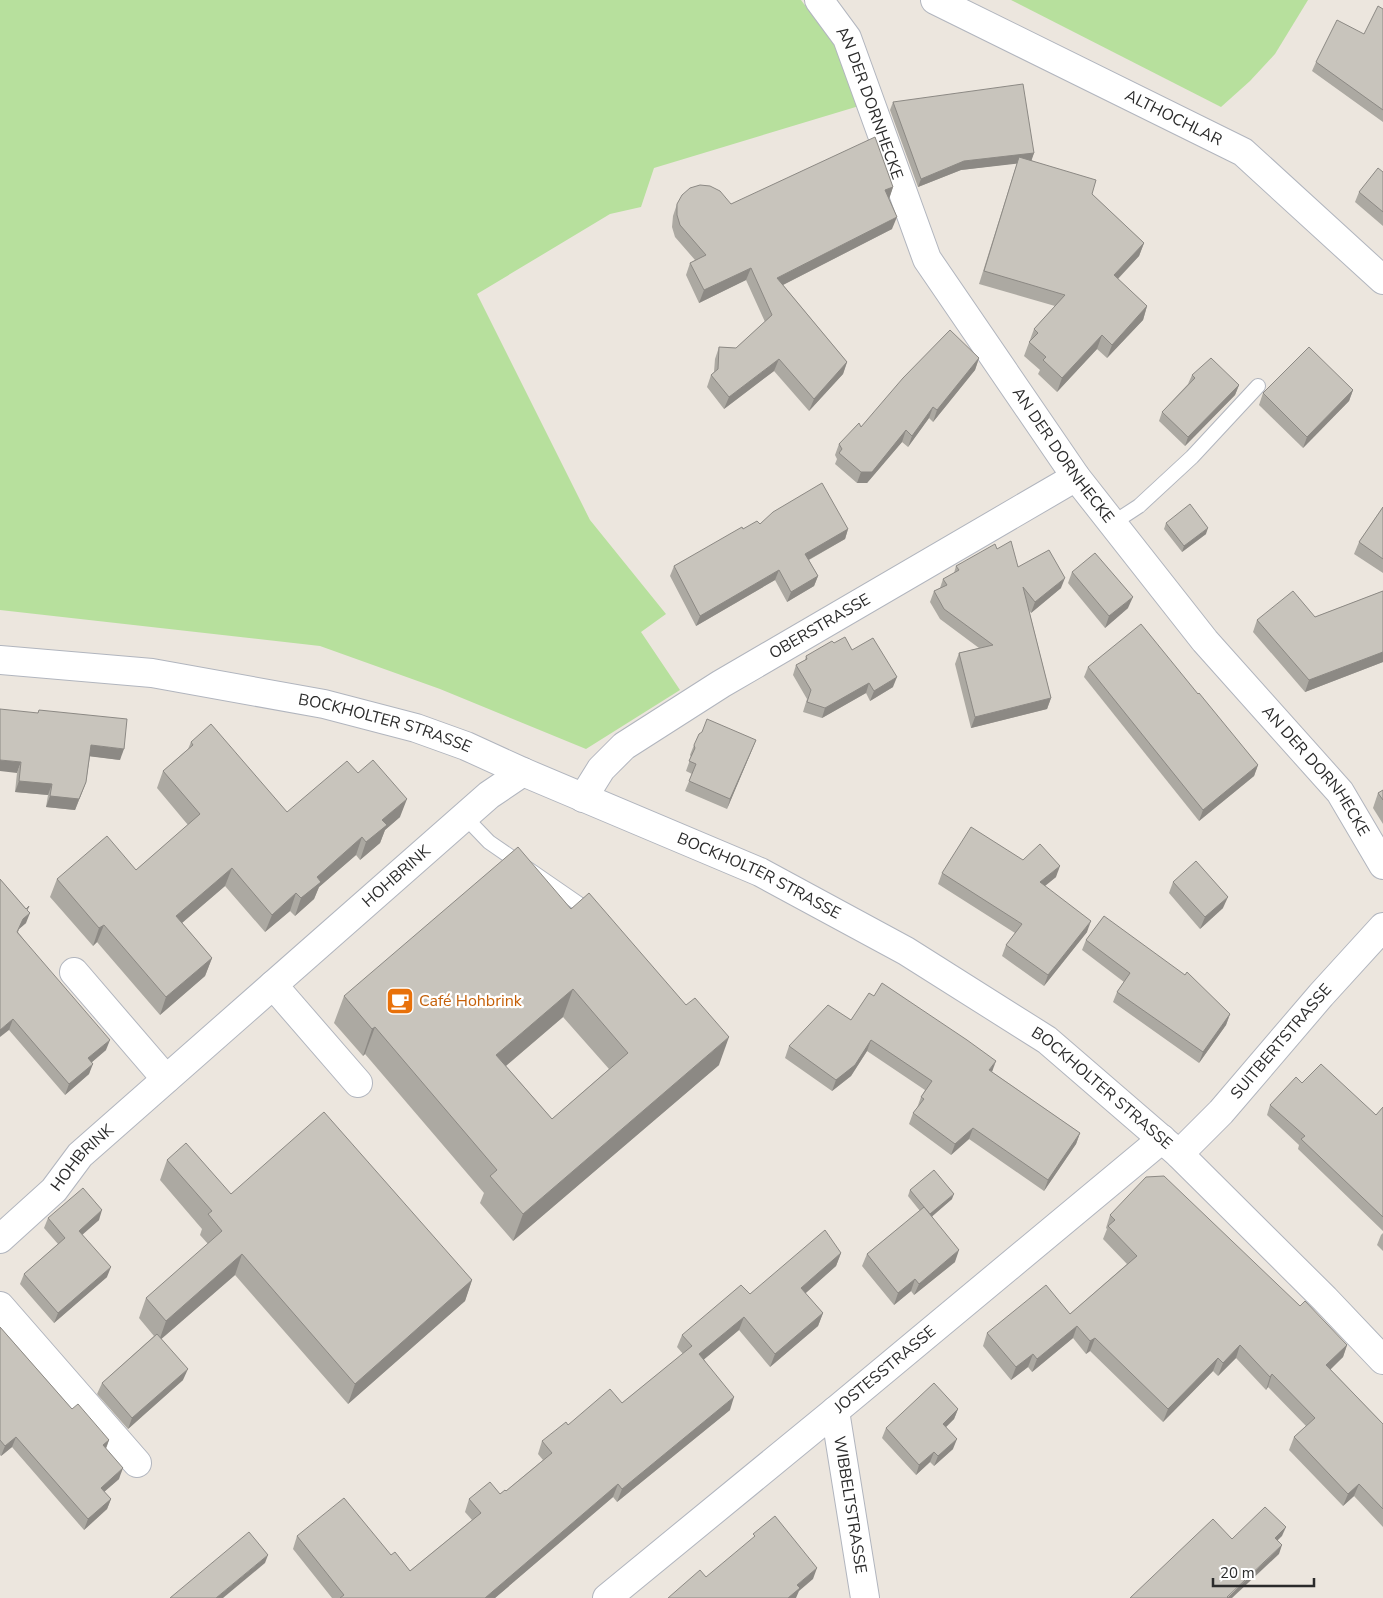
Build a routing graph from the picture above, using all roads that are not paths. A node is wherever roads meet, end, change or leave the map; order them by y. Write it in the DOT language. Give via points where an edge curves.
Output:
graph roads {
  1 [pos="819,0"];
  2 [pos="935,0"];
  3 [pos="1383,280"];
  4 [pos="1258,386"];
  5 [pos="1076,477"];
  6 [pos="1112,523"];
  7 [pos="0,660"];
  8 [pos="523,772"];
  9 [pos="583,798"];
  10 [pos="464,816"];
  11 [pos="1383,865"];
  12 [pos="601,920"];
  13 [pos="1383,927"];
  14 [pos="74,972"];
  15 [pos="273,985"];
  16 [pos="166,1079"];
  17 [pos="358,1083"];
  18 [pos="1170,1146"];
  19 [pos="0,1238"];
  20 [pos="0,1306"];
  21 [pos="1383,1360"];
  22 [pos="835,1411"];
  23 [pos="137,1463"];
  24 [pos="607,1598"];
  25 [pos="865,1598"];
  1 -- 5 [label="street, AN DER DORNHECKE" via="847,38 927,259"];
  2 -- 3 [label="street, ALTHOCHLAR" via="1242,152"];
  4 -- 6 [label="lane" via="1185,463 1139,506"];
  5 -- 6 [label="street, AN DER DORNHECKE"];
  5 -- 9 [label="street, OBERSTRASSE" via="729,679 624,746 601,769"];
  6 -- 11 [label="street, AN DER DORNHECKE" via="1205,641 1340,792"];
  7 -- 8 [label="street, BOCKHOLTER STRASSE" via="152,673 324,704 416,728"];
  8 -- 9 [label="street, BOCKHOLTER STRASSE"];
  8 -- 10 [label="street, HOHBRINK"];
  9 -- 18 [label="street, BOCKHOLTER STRASSE" via="760,872 906,951 1047,1040"];
  10 -- 12 [label="lane" via="489,842"];
  10 -- 15 [label="street, HOHBRINK"];
  13 -- 18 [label="street, SUITBERTSTRASSE" via="1221,1112"];
  14 -- 16 [label="street"];
  15 -- 16 [label="street, HOHBRINK"];
  15 -- 17 [label="street"];
  16 -- 19 [label="street, HOHBRINK" via="80,1155 54,1190"];
  18 -- 21 [label="street, BOCKHOLTER STRASSE"];
  18 -- 22 [label="street, JOSTESSTRASSE" via="1135,1163"];
  20 -- 23 [label="street"];
  22 -- 24 [label="street, JOSTESSTRASSE"];
  22 -- 25 [label="street, WIBBELTSTRASSE"];
}
